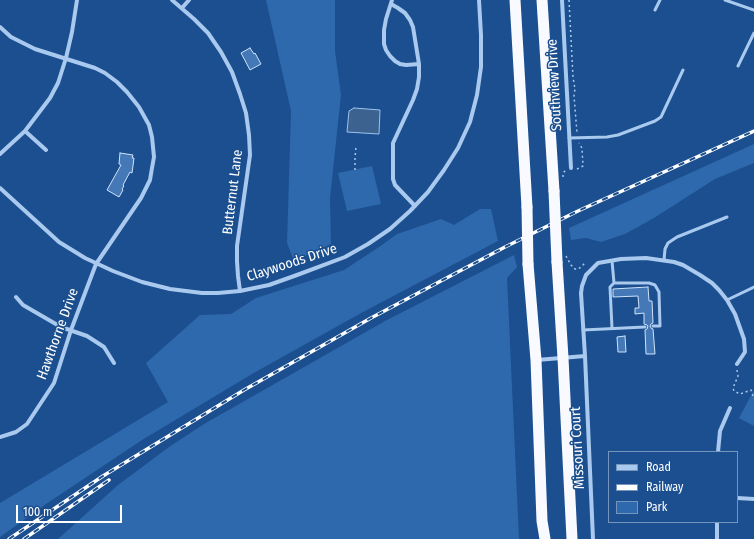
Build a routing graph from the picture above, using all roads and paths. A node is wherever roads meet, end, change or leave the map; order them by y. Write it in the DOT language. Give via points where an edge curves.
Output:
graph roads {
  1 [pos="77,0"];
  2 [pos="172,0"];
  3 [pos="189,0"];
  4 [pos="479,0"];
  5 [pos="515,0"];
  6 [pos="542,0"];
  7 [pos="562,0"];
  8 [pos="568,0"];
  9 [pos="660,0"];
  10 [pos="725,0"];
  11 [pos="391,2"];
  12 [pos="182,8"];
  13 [pos="655,10"];
  14 [pos="754,10"];
  15 [pos="0,27"];
  16 [pos="754,33"];
  17 [pos="66,58"];
  18 [pos="419,64"];
  19 [pos="738,66"];
  20 [pos="683,70"];
  21 [pos="25,131"];
  22 [pos="569,138"];
  23 [pos="577,138"];
  24 [pos="356,147"];
  25 [pos="46,150"];
  26 [pos="0,154"];
  27 [pos="571,168"];
  28 [pos="355,170"];
  29 [pos="563,178"];
  30 [pos="0,188"];
  31 [pos="415,206"];
  32 [pos="727,217"];
  33 [pos="561,259"];
  34 [pos="664,260"];
  35 [pos="612,261"];
  36 [pos="586,262"];
  37 [pos="96,264"];
  38 [pos="614,283"];
  39 [pos="754,287"];
  40 [pos="240,291"];
  41 [pos="16,297"];
  42 [pos="727,300"];
  43 [pos="644,326"];
  44 [pos="653,326"];
  45 [pos="612,328"];
  46 [pos="71,330"];
  47 [pos="583,330"];
  48 [pos="585,356"];
  49 [pos="563,358"];
  50 [pos="536,360"];
  51 [pos="114,363"];
  52 [pos="737,364"];
  53 [pos="754,398"];
  54 [pos="730,408"];
  55 [pos="0,438"];
  56 [pos="718,451"];
  57 [pos="738,498"];
  58 [pos="754,499"];
  59 [pos="542,521"];
  60 [pos="717,523"];
  61 [pos="540,539"];
  62 [pos="545,539"];
  63 [pos="572,539"];
  64 [pos="593,539"];
  65 [pos="717,539"];
  1 -- 17 [label="street"];
  2 -- 12 [label="street, Butternut Lane"];
  3 -- 12 [label="street"];
  4 -- 31 [label="street, Claywoods Drive" via="481,67 470,122 444,170"];
  5 -- 50 [label="highway, bridge" via="528,264"];
  6 -- 33 [label="highway, bridge" via="554,191"];
  7 -- 22 [label="street, Southview Drive"];
  8 -- 23 [label="path"];
  9 -- 13 [label="lane"];
  10 -- 14 [label="lane"];
  11 -- 18 [label="street" via="410,20"];
  11 -- 18 [label="street" via="384,30 386,50 400,64"];
  12 -- 40 [label="street, Butternut Lane" via="208,34 221,52 232,72 246,113 250,155 237,246"];
  15 -- 17 [label="street, Hawthorne Drive" via="11,37 35,49"];
  16 -- 19 [label="lane"];
  17 -- 21 [label="street" via="50,98"];
  17 -- 37 [label="street, Hawthorne Drive" via="105,73 127,92 139,107 148,126 153,147 154,157 146,189"];
  18 -- 31 [label="street" via="418,83 413,100 393,143 395,185"];
  20 -- 23 [label="lane" via="660,117 655,121 618,136"];
  21 -- 25 [label="street"];
  21 -- 26 [label="street"];
  22 -- 23 [label="lane"];
  22 -- 27 [label="street, Southview Drive"];
  23 -- 27 [label="path" via="582,148 583,166"];
  24 -- 28 [label="path"];
  27 -- 29 [label="path" via="565,170"];
  30 -- 37 [label="street, Claywoods Drive" via="59,242"];
  31 -- 40 [label="street, Claywoods Drive" via="390,229 345,257 269,285"];
  32 -- 34 [label="lane" via="668,243"];
  33 -- 36 [label="path" via="578,269"];
  33 -- 49 [label="highway"];
  34 -- 35 [label="street, Missouri Court" via="646,258"];
  34 -- 42 [label="street, Missouri Court" via="683,265 700,275 712,283"];
  35 -- 38 [label="lane"];
  35 -- 47 [label="street, Missouri Court" via="598,263 586,275 581,294"];
  37 -- 40 [label="street, Claywoods Drive" via="142,282 170,289 202,293"];
  37 -- 46 [label="street, Hawthorne Drive"];
  38 -- 44 [label="lane" via="655,285 659,292 660,326"];
  38 -- 45 [label="lane" via="610,286"];
  39 -- 42 [label="lane"];
  41 -- 46 [label="street" via="23,305"];
  42 -- 52 [label="street, Missouri Court" via="744,339 746,352"];
  43 -- 45 [label="lane"];
  45 -- 47 [label="lane"];
  46 -- 51 [label="street" via="88,336 104,347"];
  46 -- 55 [label="street, Hawthorne Drive" via="54,383 27,424 16,432"];
  47 -- 48 [label="street, Missouri Court"];
  48 -- 49 [label="street"];
  48 -- 64 [label="street, Missouri Court"];
  49 -- 50 [label="street"];
  49 -- 63 [label="highway"];
  50 -- 59 [label="highway"];
  52 -- 53 [label="path" via="738,376 734,391 740,394 751,390"];
  54 -- 56 [label="street" via="720,431"];
  57 -- 58 [label="street"];
  59 -- 61 [label="highway"];
  59 -- 62 [label="highway"];
  60 -- 65 [label="street"];
}
